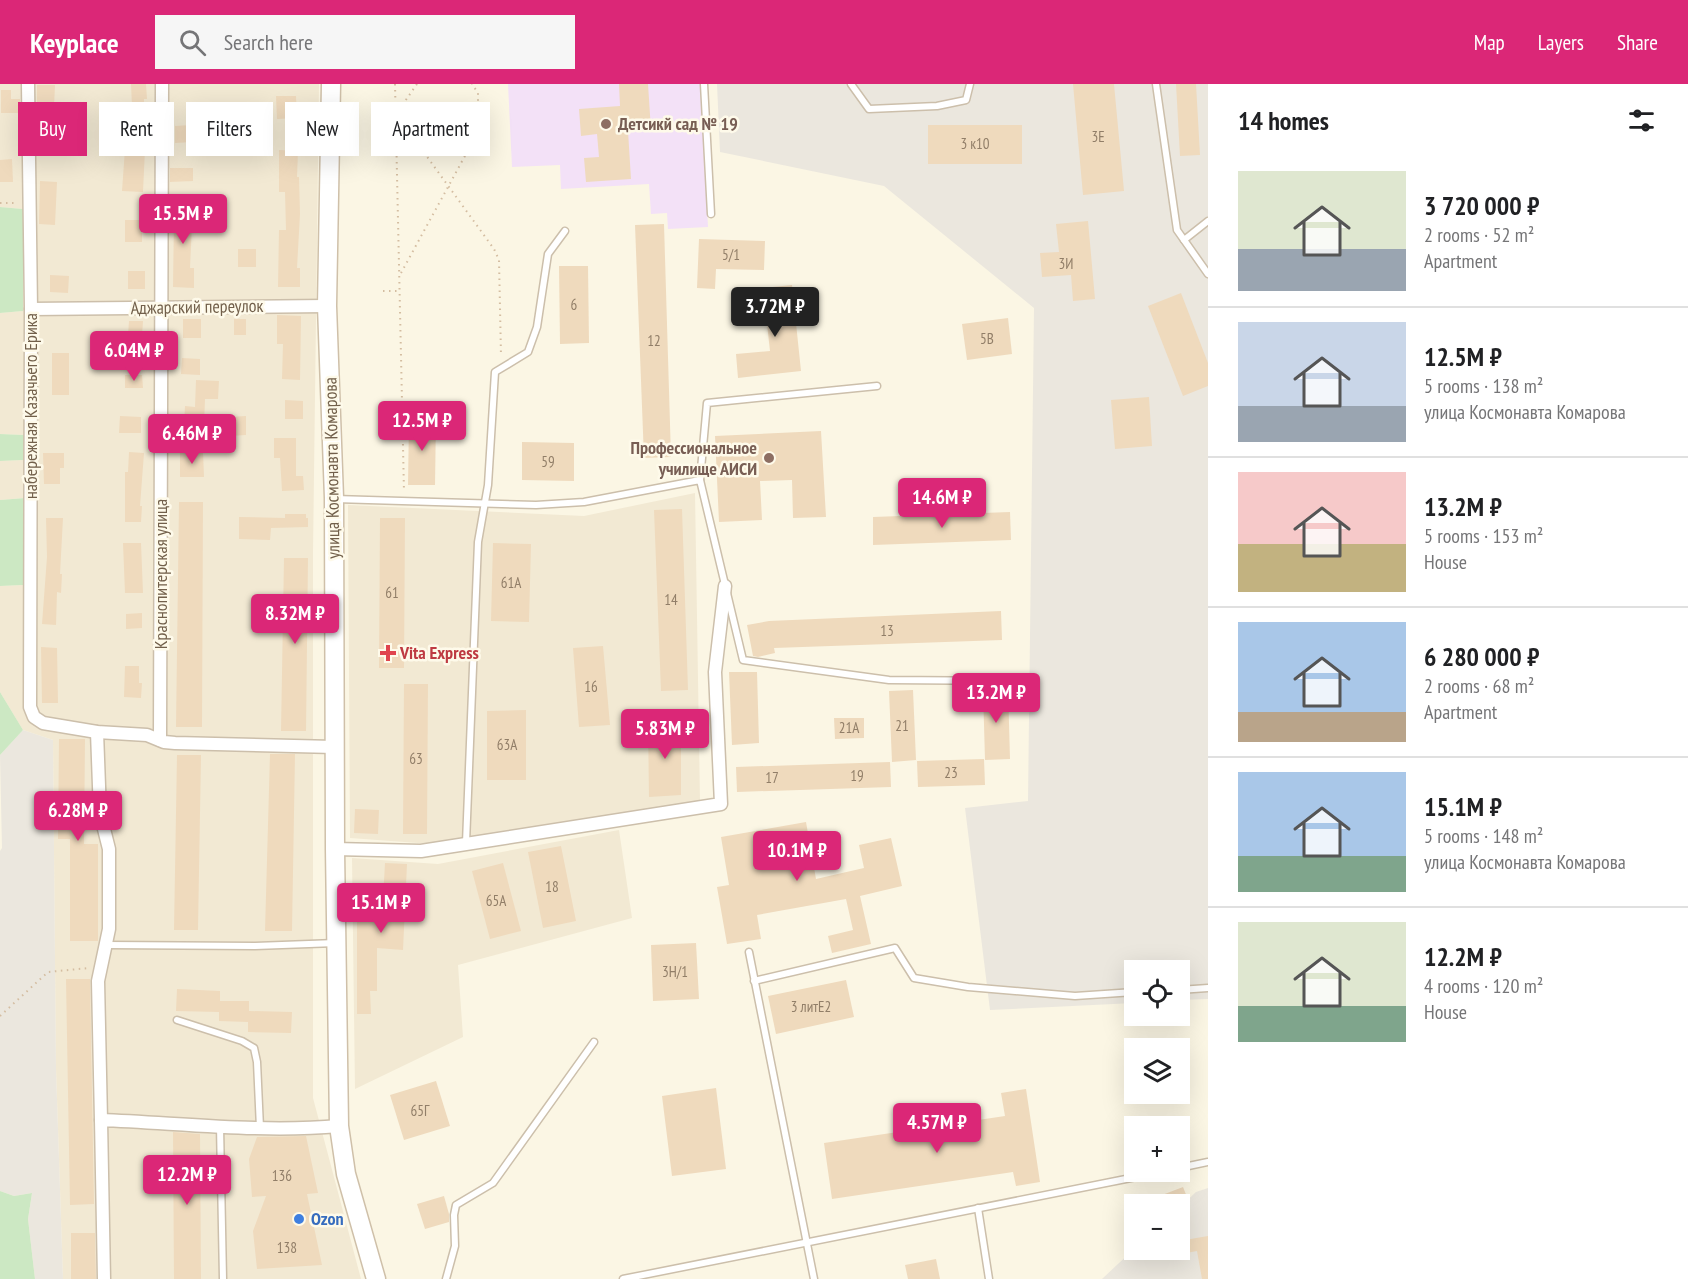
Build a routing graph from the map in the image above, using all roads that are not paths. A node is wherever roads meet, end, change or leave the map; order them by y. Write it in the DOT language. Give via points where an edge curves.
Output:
graph roads {
  1 [pos="28,84"];
  2 [pos="162,84"];
  3 [pos="331,84"];
  4 [pos="704,84"];
  5 [pos="851,84"];
  6 [pos="970,84"];
  7 [pos="1156,84"];
  8 [pos="711,214"];
  9 [pos="1208,221"];
  10 [pos="565,231"];
  11 [pos="1184,240"];
  12 [pos="1208,274"];
  13 [pos="327,306"];
  14 [pos="163,307"];
  15 [pos="31,309"];
  16 [pos="877,386"];
  17 [pos="700,480"];
  18 [pos="334,498"];
  19 [pos="485,503"];
  20 [pos="725,586"];
  21 [pos="1019,681"];
  22 [pos="97,732"];
  23 [pos="160,740"];
  24 [pos="334,747"];
  25 [pos="466,843"];
  26 [pos="335,849"];
  27 [pos="336,942"];
  28 [pos="107,945"];
  29 [pos="749,952"];
  30 [pos="754,981"];
  31 [pos="1208,988"];
  32 [pos="1190,989"];
  33 [pos="1124,993"];
  34 [pos="177,1020"];
  35 [pos="594,1042"];
  36 [pos="101,1120"];
  37 [pos="220,1125"];
  38 [pos="339,1126"];
  39 [pos="260,1128"];
  40 [pos="1208,1162"];
  41 [pos="1190,1166"];
  42 [pos="1124,1179"];
  43 [pos="978,1208"];
  44 [pos="807,1242"];
  45 [pos="104,1279"];
  46 [pos="224,1279"];
  47 [pos="376,1279"];
  48 [pos="446,1279"];
  49 [pos="622,1279"];
  50 [pos="814,1279"];
  51 [pos="989,1279"];
  1 -- 15 [label="street, набережная Казачьего Ерика"];
  2 -- 14 [label="street, Краснопитерская улица"];
  3 -- 13 [label="main road, улица Космонавта Комарова"];
  4 -- 8 [label="lane"];
  5 -- 6 [label="lane" via="869,109 937,106 966,100"];
  7 -- 11 [label="lane" via="1177,230"];
  9 -- 11 [label="lane"];
  10 -- 19 [label="lane" via="548,254 537,327 528,352 495,372"];
  11 -- 12 [label="lane"];
  13 -- 14 [label="street, Аджарский переулок"];
  13 -- 18 [label="main road, улица Космонавта Комарова"];
  14 -- 15 [label="street, Аджарский переулок"];
  14 -- 23 [label="street, Краснопитерская улица"];
  15 -- 22 [label="street, набережная Казачьего Ерика" via="30,707 34,717 43,723"];
  16 -- 17 [label="lane" via="707,403"];
  17 -- 19 [label="lane" via="584,502"];
  17 -- 20 [label="lane"];
  18 -- 19 [label="lane"];
  18 -- 24 [label="main road, улица Космонавта Комарова"];
  19 -- 25 [label="lane" via="478,542"];
  20 -- 21 [label="lane" via="743,660 889,680"];
  20 -- 25 [label="street" via="715,672 721,804"];
  22 -- 23 [label="street" via="137,734"];
  22 -- 28 [label="street" via="100,813 109,849"];
  23 -- 24 [label="street"];
  24 -- 26 [label="main road, улица Космонавта Комарова"];
  25 -- 26 [label="street" via="421,851"];
  26 -- 27 [label="main road, улица Космонавта Комарова"];
  27 -- 28 [label="lane"];
  27 -- 38 [label="main road, улица Космонавта Комарова"];
  28 -- 36 [label="street" via="98,998"];
  29 -- 30 [label="lane"];
  30 -- 33 [label="lane" via="895,948 914,978 1075,996"];
  30 -- 44 [label="lane"];
  31 -- 32 [label="lane"];
  34 -- 39 [label="lane" via="254,1048"];
  35 -- 48 [label="lane" via="493,1184 456,1205 455,1246"];
  36 -- 37 [label="street"];
  36 -- 45 [label="street"];
  37 -- 39 [label="street"];
  37 -- 46 [label="lane"];
  38 -- 39 [label="street"];
  38 -- 47 [label="main road, улица Космонавта Комарова" via="346,1174"];
  40 -- 41 [label="lane"];
  42 -- 43 [label="lane"];
  43 -- 44 [label="lane"];
  43 -- 51 [label="lane"];
  44 -- 49 [label="lane"];
  44 -- 50 [label="lane"];
}
